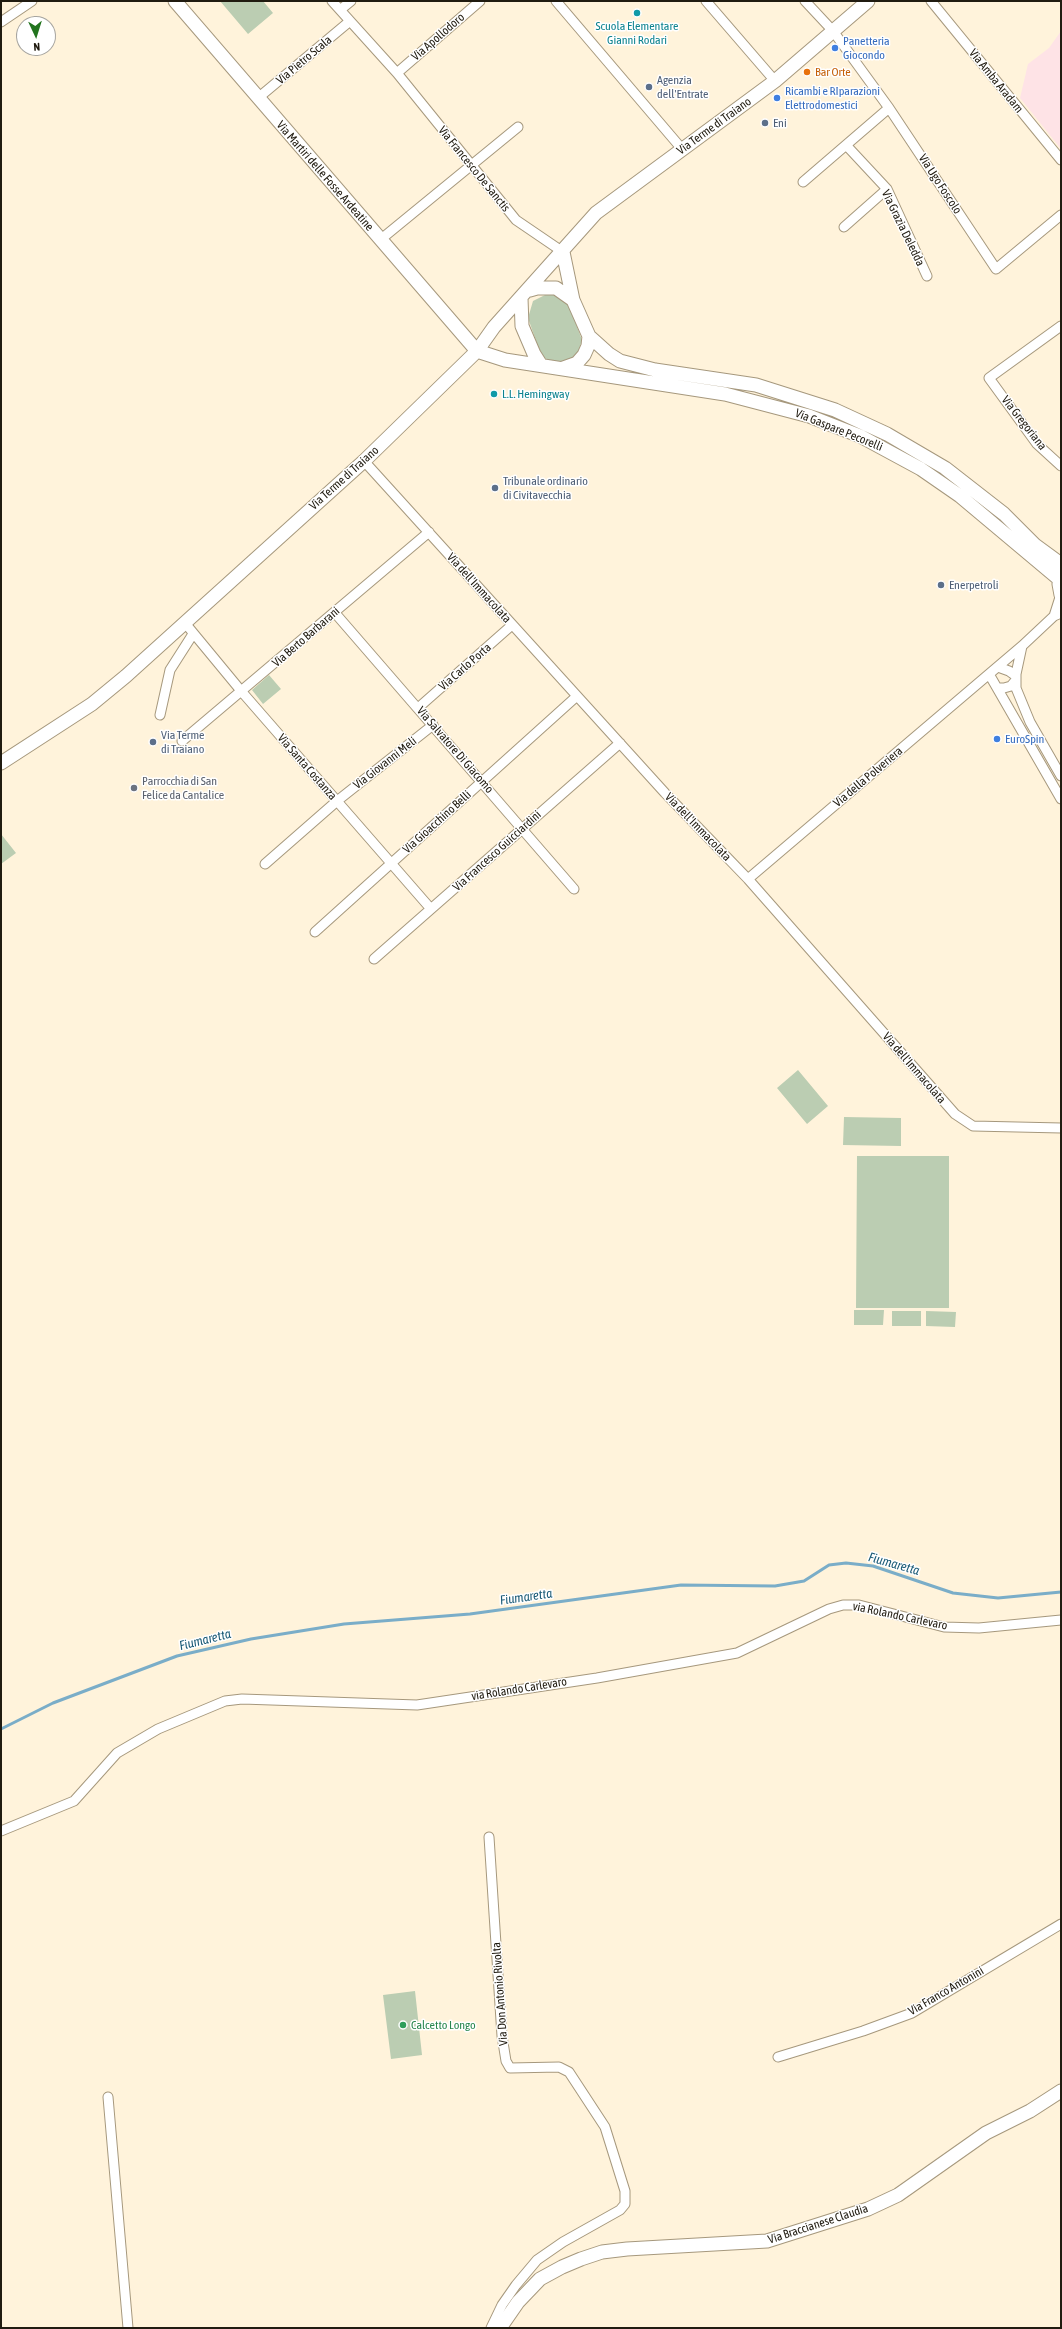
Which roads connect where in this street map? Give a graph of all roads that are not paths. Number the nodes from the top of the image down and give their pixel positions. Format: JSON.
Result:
{"nodes":[{"id":1,"x":32,"y":1,"type":"edge"},
{"id":2,"x":175,"y":1,"type":"edge"},
{"id":3,"x":332,"y":1,"type":"edge"},
{"id":4,"x":351,"y":1,"type":"edge"},
{"id":5,"x":480,"y":1,"type":"edge"},
{"id":6,"x":556,"y":1,"type":"edge"},
{"id":7,"x":706,"y":1,"type":"edge"},
{"id":8,"x":805,"y":1,"type":"edge"},
{"id":9,"x":868,"y":1,"type":"edge"},
{"id":10,"x":931,"y":1,"type":"edge"},
{"id":11,"x":340,"y":10,"type":"junction"},
{"id":12,"x":350,"y":21,"type":"junction"},
{"id":13,"x":1,"y":22,"type":"edge"},
{"id":14,"x":833,"y":31,"type":"junction"},
{"id":15,"x":397,"y":73,"type":"junction"},
{"id":16,"x":775,"y":81,"type":"junction"},
{"id":17,"x":258,"y":98,"type":"junction"},
{"id":18,"x":889,"y":108,"type":"junction"},
{"id":19,"x":518,"y":127,"type":"dead end"},
{"id":20,"x":846,"y":145,"type":"junction"},
{"id":21,"x":682,"y":149,"type":"junction"},
{"id":22,"x":1061,"y":160,"type":"edge"},
{"id":23,"x":471,"y":165,"type":"junction"},
{"id":24,"x":804,"y":182,"type":"dead end"},
{"id":25,"x":886,"y":189,"type":"junction"},
{"id":26,"x":1061,"y":215,"type":"edge"},
{"id":27,"x":844,"y":227,"type":"dead end"},
{"id":28,"x":380,"y":240,"type":"junction"},
{"id":29,"x":562,"y":252,"type":"junction"},
{"id":30,"x":927,"y":276,"type":"dead end"},
{"id":31,"x":526,"y":294,"type":"junction"},
{"id":32,"x":573,"y":300,"type":"junction"},
{"id":33,"x":1061,"y":326,"type":"edge"},
{"id":34,"x":589,"y":336,"type":"junction"},
{"id":35,"x":477,"y":351,"type":"junction"},
{"id":36,"x":541,"y":365,"type":"junction"},
{"id":37,"x":563,"y":368,"type":"junction"},
{"id":38,"x":364,"y":461,"type":"junction"},
{"id":39,"x":1061,"y":466,"type":"edge"},
{"id":40,"x":429,"y":532,"type":"junction"},
{"id":41,"x":1035,"y":545,"type":"junction"},
{"id":42,"x":1061,"y":551,"type":"edge"},
{"id":43,"x":1061,"y":564,"type":"edge"},
{"id":44,"x":1060,"y":577,"type":"edge"},
{"id":45,"x":1061,"y":595,"type":"edge"},
{"id":46,"x":335,"y":613,"type":"junction"},
{"id":47,"x":1057,"y":615,"type":"edge"},
{"id":48,"x":512,"y":626,"type":"junction"},
{"id":49,"x":189,"y":629,"type":"junction"},
{"id":50,"x":1022,"y":646,"type":"junction"},
{"id":51,"x":998,"y":667,"type":"junction"},
{"id":52,"x":988,"y":674,"type":"junction"},
{"id":53,"x":1016,"y":678,"type":"junction"},
{"id":54,"x":998,"y":688,"type":"junction"},
{"id":55,"x":242,"y":692,"type":"junction"},
{"id":56,"x":577,"y":696,"type":"junction"},
{"id":57,"x":418,"y":708,"type":"junction"},
{"id":58,"x":160,"y":715,"type":"dead end"},
{"id":59,"x":433,"y":725,"type":"junction"},
{"id":60,"x":182,"y":741,"type":"dead end"},
{"id":61,"x":620,"y":743,"type":"junction"},
{"id":62,"x":1,"y":763,"type":"edge"},
{"id":63,"x":1061,"y":776,"type":"edge"},
{"id":64,"x":482,"y":781,"type":"junction"},
{"id":65,"x":1061,"y":799,"type":"edge"},
{"id":66,"x":337,"y":801,"type":"junction"},
{"id":67,"x":522,"y":828,"type":"junction"},
{"id":68,"x":392,"y":863,"type":"junction"},
{"id":69,"x":265,"y":864,"type":"dead end"},
{"id":70,"x":748,"y":879,"type":"junction"},
{"id":71,"x":574,"y":889,"type":"dead end"},
{"id":72,"x":431,"y":909,"type":"junction"},
{"id":73,"x":315,"y":932,"type":"dead end"},
{"id":74,"x":374,"y":959,"type":"dead end"},
{"id":75,"x":1061,"y":1128,"type":"edge"},
{"id":76,"x":1061,"y":1620,"type":"edge"},
{"id":77,"x":1,"y":1831,"type":"edge"},
{"id":78,"x":490,"y":1837,"type":"dead end"},
{"id":79,"x":1061,"y":1924,"type":"edge"},
{"id":80,"x":778,"y":2057,"type":"dead end"},
{"id":81,"x":1061,"y":2091,"type":"edge"},
{"id":82,"x":108,"y":2097,"type":"dead end"},
{"id":83,"x":128,"y":2328,"type":"edge"},
{"id":84,"x":491,"y":2328,"type":"edge"},
{"id":85,"x":500,"y":2328,"type":"edge"}],
"edges":[{"from":1,"to":13,"type":"street"},
{"from":2,"to":17,"type":"street","name":"Via Martiri delle Fosse Ardeatine"},
{"from":3,"to":11,"type":"street","name":"Via Francesco De Sanctis"},
{"from":4,"to":11,"type":"street"},
{"from":5,"to":15,"type":"street","name":"Via Apollodoro"},
{"from":6,"to":21,"type":"street"},
{"from":7,"to":16,"type":"street"},
{"from":8,"to":14,"type":"street","name":"Via Ugo Foscolo"},
{"from":9,"to":14,"type":"street","name":"Via Terme di Traiano"},
{"from":10,"to":22,"type":"street","name":"Via Amba Aradam"},
{"from":11,"to":12,"type":"street","name":"Via Francesco De Sanctis"},
{"from":12,"to":15,"type":"street","name":"Via Francesco De Sanctis"},
{"from":12,"to":17,"type":"street","name":"Via Pietro Scala"},
{"from":14,"to":16,"type":"street","name":"Via Terme di Traiano"},
{"from":14,"to":18,"type":"street","name":"Via Ugo Foscolo"},
{"from":15,"to":23,"type":"street","name":"Via Francesco De Sanctis"},
{"from":16,"to":21,"type":"street","name":"Via Terme di Traiano"},
{"from":17,"to":28,"type":"street","name":"Via Martiri delle Fosse Ardeatine"},
{"from":18,"to":20,"type":"street"},
{"from":18,"to":26,"type":"street","name":"Via Ugo Foscolo"},
{"from":19,"to":23,"type":"street"},
{"from":20,"to":24,"type":"street"},
{"from":20,"to":25,"type":"street","name":"Via Grazia Deledda"},
{"from":21,"to":29,"type":"street","name":"Via Terme di Traiano"},
{"from":23,"to":28,"type":"street"},
{"from":23,"to":29,"type":"street","name":"Via Francesco De Sanctis"},
{"from":25,"to":27,"type":"street"},
{"from":25,"to":30,"type":"street","name":"Via Grazia Deledda"},
{"from":28,"to":35,"type":"street","name":"Via Martiri delle Fosse Ardeatine"},
{"from":29,"to":31,"type":"street","name":"Via Terme di Traiano"},
{"from":29,"to":32,"type":"street"},
{"from":31,"to":32,"type":"street"},
{"from":31,"to":35,"type":"street","name":"Via Terme di Traiano"},
{"from":31,"to":36,"type":"street"},
{"from":32,"to":34,"type":"street"},
{"from":33,"to":39,"type":"street","name":"Via Gregoriana"},
{"from":34,"to":37,"type":"street"},
{"from":34,"to":41,"type":"street","name":"Via Gaspare Pecorelli"},
{"from":35,"to":36,"type":"street"},
{"from":35,"to":38,"type":"street","name":"Via Terme di Traiano"},
{"from":36,"to":37,"type":"street"},
{"from":37,"to":44,"type":"street","name":"Via Gaspare Pecorelli"},
{"from":38,"to":40,"type":"street","name":"Via dell'Immacolata"},
{"from":38,"to":49,"type":"street","name":"Via Terme di Traiano"},
{"from":40,"to":46,"type":"street","name":"Via Berto Barbarani"},
{"from":40,"to":48,"type":"street","name":"Via dell'Immacolata"},
{"from":41,"to":42,"type":"street"},
{"from":41,"to":43,"type":"street","name":"Via Gaspare Pecorelli"},
{"from":44,"to":45,"type":"street","name":"Via Gaspare Pecorelli"},
{"from":45,"to":47,"type":"street"},
{"from":46,"to":55,"type":"street","name":"Via Berto Barbarani"},
{"from":46,"to":57,"type":"street","name":"Via Salvatore Di Giacomo"},
{"from":47,"to":50,"type":"street"},
{"from":48,"to":56,"type":"street","name":"Via dell'Immacolata"},
{"from":48,"to":57,"type":"street","name":"Via Carlo Porta"},
{"from":49,"to":55,"type":"street","name":"Via Santa Costanza"},
{"from":49,"to":58,"type":"street","name":"Via Terme di Traiano"},
{"from":49,"to":62,"type":"street","name":"Via Terme di Traiano"},
{"from":50,"to":51,"type":"street"},
{"from":50,"to":53,"type":"street"},
{"from":51,"to":52,"type":"street","name":"Via della Polveriera"},
{"from":51,"to":53,"type":"street"},
{"from":52,"to":54,"type":"street"},
{"from":52,"to":70,"type":"street","name":"Via della Polveriera"},
{"from":53,"to":54,"type":"street"},
{"from":53,"to":63,"type":"street"},
{"from":54,"to":65,"type":"street"},
{"from":55,"to":60,"type":"street","name":"Via Berto Barbarani"},
{"from":55,"to":66,"type":"street","name":"Via Santa Costanza"},
{"from":56,"to":61,"type":"street","name":"Via dell'Immacolata"},
{"from":56,"to":64,"type":"street","name":"Via Gioacchino Belli"},
{"from":57,"to":59,"type":"street","name":"Via Salvatore Di Giacomo"},
{"from":59,"to":64,"type":"street","name":"Via Salvatore Di Giacomo"},
{"from":59,"to":66,"type":"street","name":"Via Giovanni Meli"},
{"from":61,"to":67,"type":"street","name":"Via Francesco Guicciardini"},
{"from":61,"to":70,"type":"street","name":"Via dell'Immacolata"},
{"from":64,"to":67,"type":"street","name":"Via Salvatore Di Giacomo"},
{"from":64,"to":68,"type":"street","name":"Via Gioacchino Belli"},
{"from":66,"to":68,"type":"street","name":"Via Santa Costanza"},
{"from":66,"to":69,"type":"street","name":"Via Giovanni Meli"},
{"from":67,"to":71,"type":"street","name":"Via Salvatore Di Giacomo"},
{"from":67,"to":72,"type":"street","name":"Via Francesco Guicciardini"},
{"from":68,"to":72,"type":"street","name":"Via Santa Costanza"},
{"from":68,"to":73,"type":"street","name":"Via Gioacchino Belli"},
{"from":70,"to":75,"type":"street","name":"Via dell'Immacolata"},
{"from":72,"to":74,"type":"street","name":"Via Francesco Guicciardini"},
{"from":76,"to":77,"type":"street","name":"via Rolando Carlevaro"},
{"from":78,"to":84,"type":"street","name":"Via Don Antonio Rivolta"},
{"from":79,"to":80,"type":"street","name":"Via Franco Antonini"},
{"from":81,"to":85,"type":"street","name":"Via Braccianese Claudia"},
{"from":82,"to":83,"type":"street"}]}
